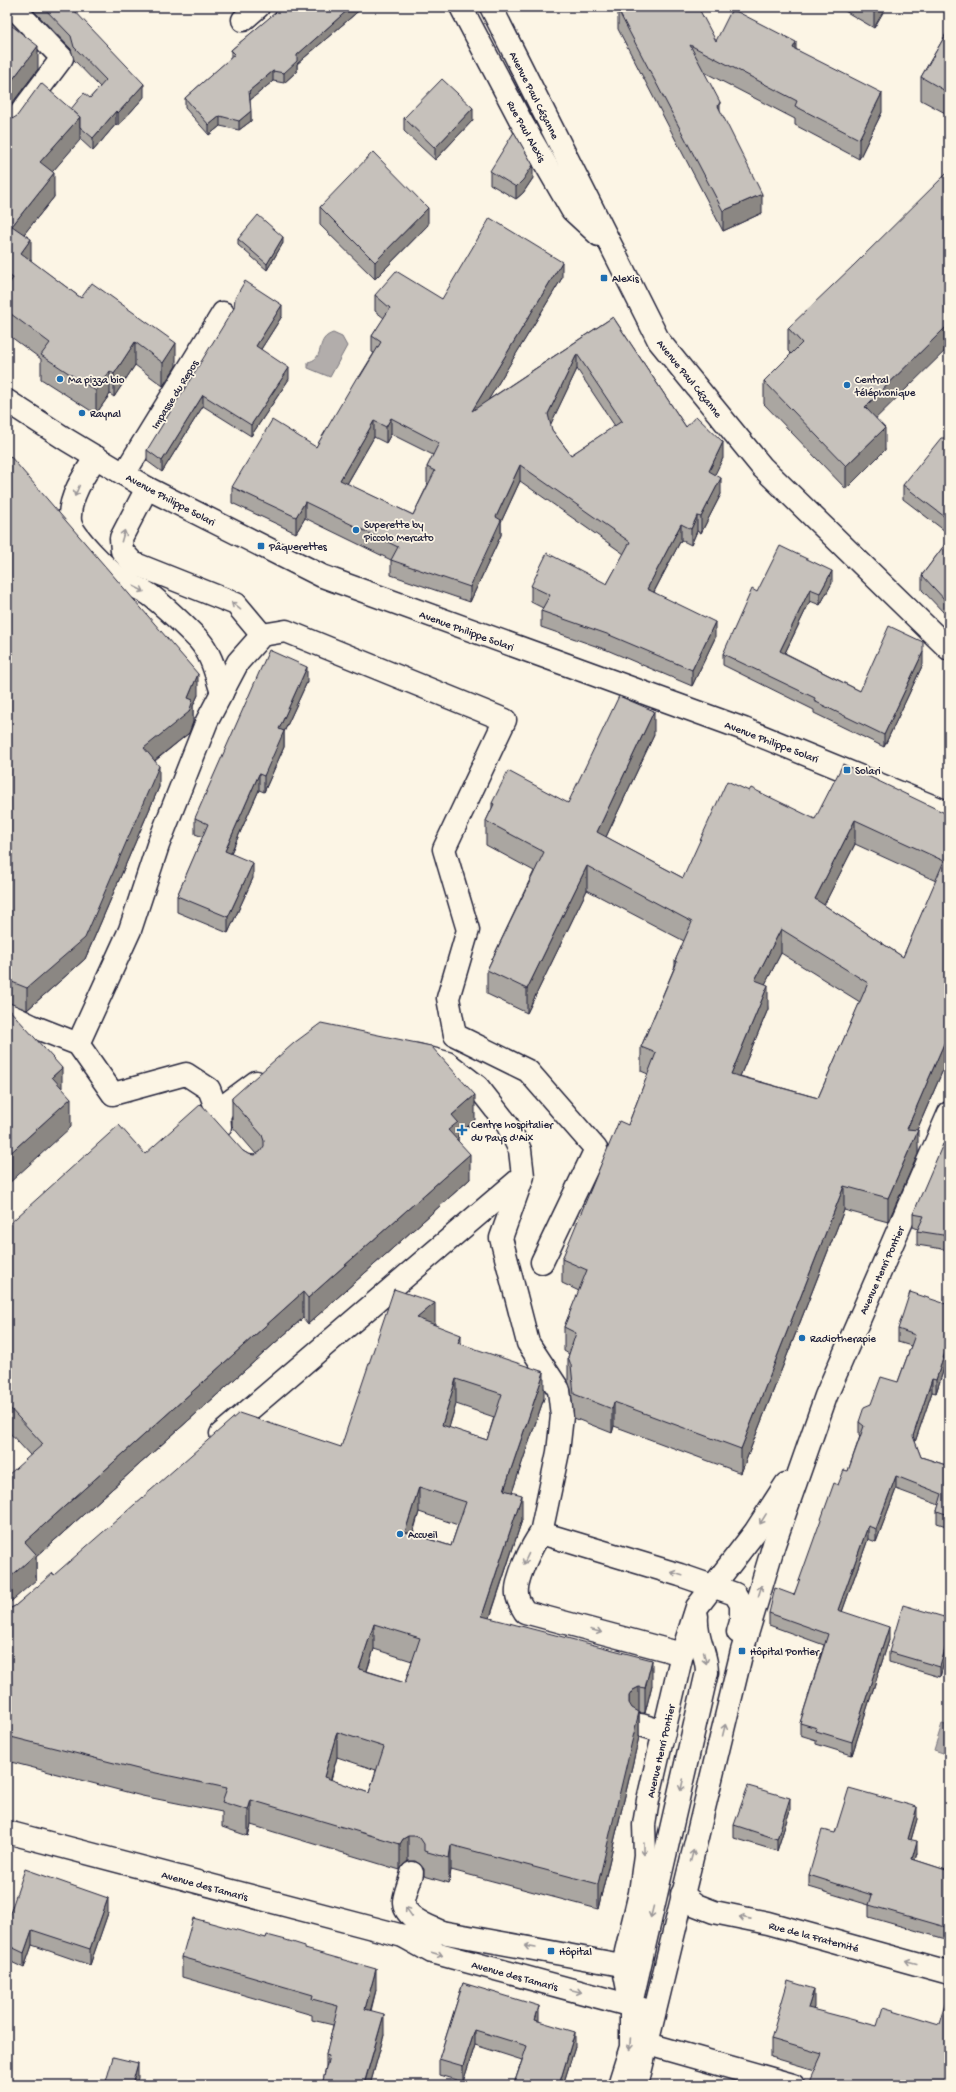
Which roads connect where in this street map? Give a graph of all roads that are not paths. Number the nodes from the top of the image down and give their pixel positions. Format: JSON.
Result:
{"nodes":[{"id":1,"x":13,"y":7,"type":"edge"},
{"id":2,"x":461,"y":7,"type":"edge"},
{"id":3,"x":491,"y":7,"type":"edge"},
{"id":4,"x":7,"y":131,"type":"edge"},
{"id":5,"x":609,"y":244,"type":"junction"},
{"id":6,"x":223,"y":313,"type":"dead end"},
{"id":7,"x":7,"y":401,"type":"edge"},
{"id":8,"x":96,"y":457,"type":"junction"},
{"id":9,"x":124,"y":474,"type":"junction"},
{"id":10,"x":147,"y":488,"type":"junction"},
{"id":11,"x":262,"y":635,"type":"junction"},
{"id":12,"x":949,"y":649,"type":"edge"},
{"id":13,"x":222,"y":693,"type":"junction"},
{"id":14,"x":949,"y":813,"type":"edge"},
{"id":15,"x":7,"y":1014,"type":"edge"},
{"id":16,"x":78,"y":1044,"type":"junction"},
{"id":17,"x":394,"y":1050,"type":"edge"},
{"id":18,"x":273,"y":1069,"type":"edge"},
{"id":19,"x":949,"y":1113,"type":"edge"},
{"id":20,"x":218,"y":1115,"type":"junction"},
{"id":21,"x":229,"y":1141,"type":"edge"},
{"id":22,"x":523,"y":1176,"type":"junction"},
{"id":23,"x":542,"y":1262,"type":"dead end"},
{"id":24,"x":203,"y":1449,"type":"edge"},
{"id":25,"x":806,"y":1450,"type":"junction"},
{"id":26,"x":541,"y":1533,"type":"junction"},
{"id":27,"x":714,"y":1586,"type":"junction"},
{"id":28,"x":697,"y":1607,"type":"junction"},
{"id":29,"x":682,"y":1654,"type":"junction"},
{"id":30,"x":730,"y":1703,"type":"junction"},
{"id":31,"x":641,"y":1726,"type":"dead end"},
{"id":32,"x":664,"y":1732,"type":"junction"},
{"id":33,"x":646,"y":1814,"type":"junction"},
{"id":34,"x":701,"y":1823,"type":"junction"},
{"id":35,"x":7,"y":1832,"type":"edge"},
{"id":36,"x":671,"y":1832,"type":"junction"},
{"id":37,"x":412,"y":1873,"type":"dead end"},
{"id":38,"x":682,"y":1894,"type":"junction"},
{"id":39,"x":441,"y":1932,"type":"junction"},
{"id":40,"x":402,"y":1936,"type":"junction"},
{"id":41,"x":631,"y":1966,"type":"junction"},
{"id":42,"x":949,"y":1972,"type":"edge"},
{"id":43,"x":663,"y":1974,"type":"junction"},
{"id":44,"x":631,"y":2005,"type":"junction"},
{"id":45,"x":656,"y":2012,"type":"junction"},
{"id":46,"x":648,"y":2044,"type":"junction"},
{"id":47,"x":619,"y":2085,"type":"edge"},
{"id":48,"x":637,"y":2085,"type":"edge"},
{"id":49,"x":793,"y":2085,"type":"edge"}],
"edges":[{"from":1,"to":4,"type":"street"},
{"from":2,"to":5,"type":"street","name":"Rue Paul Alexis"},
{"from":3,"to":5,"type":"street","name":"Avenue Paul Cézanne"},
{"from":5,"to":12,"type":"street","name":"Avenue Paul Cézanne"},
{"from":6,"to":9,"type":"street","name":"Impasse du Repos"},
{"from":7,"to":8,"type":"street","name":"Avenue Philippe Solari"},
{"from":8,"to":9,"type":"street","name":"Avenue Philippe Solari"},
{"from":8,"to":13,"type":"street","one_way":true},
{"from":9,"to":10,"type":"street","name":"Avenue Philippe Solari"},
{"from":11,"to":10,"type":"street","one_way":true},
{"from":10,"to":14,"type":"street","name":"Avenue Philippe Solari"},
{"from":11,"to":13,"type":"street"},
{"from":11,"to":23,"type":"street"},
{"from":13,"to":16,"type":"street"},
{"from":15,"to":16,"type":"street"},
{"from":16,"to":20,"type":"street"},
{"from":17,"to":22,"type":"street"},
{"from":18,"to":20,"type":"street"},
{"from":19,"to":25,"type":"street","name":"Avenue Henri Pontier"},
{"from":20,"to":21,"type":"street"},
{"from":22,"to":24,"type":"street"},
{"from":22,"to":26,"type":"street"},
{"from":25,"to":27,"type":"street","name":"Avenue Henri Pontier","one_way":true},
{"from":30,"to":25,"type":"street","name":"Avenue Henri Pontier","one_way":true},
{"from":27,"to":26,"type":"street","one_way":true},
{"from":26,"to":29,"type":"street","one_way":true},
{"from":27,"to":28,"type":"street","name":"Avenue Henri Pontier"},
{"from":27,"to":30,"type":"street"},
{"from":28,"to":29,"type":"street","name":"Avenue Henri Pontier"},
{"from":28,"to":36,"type":"street","one_way":true},
{"from":29,"to":32,"type":"street","name":"Avenue Henri Pontier"},
{"from":34,"to":30,"type":"street","name":"Avenue Henri Pontier","one_way":true},
{"from":31,"to":32,"type":"street"},
{"from":32,"to":33,"type":"street","name":"Avenue Henri Pontier"},
{"from":33,"to":36,"type":"street"},
{"from":33,"to":41,"type":"street","name":"Avenue Henri Pontier","one_way":true},
{"from":34,"to":36,"type":"street"},
{"from":38,"to":34,"type":"street","name":"Avenue Henri Pontier","one_way":true},
{"from":35,"to":40,"type":"street","name":"Avenue des Tamaris"},
{"from":36,"to":41,"type":"street","one_way":true},
{"from":39,"to":37,"type":"street","one_way":true},
{"from":42,"to":38,"type":"street","name":"Rue de la Fraternité","one_way":true},
{"from":38,"to":43,"type":"street","name":"Avenue Henri Pontier"},
{"from":39,"to":40,"type":"street","name":"Avenue des Tamaris"},
{"from":41,"to":39,"type":"street","name":"Avenue des Tamaris","one_way":true},
{"from":40,"to":44,"type":"street","name":"Avenue des Tamaris","one_way":true},
{"from":41,"to":43,"type":"street","name":"Avenue des Tamaris"},
{"from":41,"to":44,"type":"street","name":"Avenue Henri Pontier"},
{"from":43,"to":45,"type":"street","name":"Avenue Henri Pontier"},
{"from":44,"to":45,"type":"street","name":"Avenue des Tamaris"},
{"from":44,"to":47,"type":"street","name":"Avenue Henri Pontier","one_way":true},
{"from":45,"to":46,"type":"street","name":"Avenue Henri Pontier"},
{"from":46,"to":48,"type":"street","name":"Avenue Henri Pontier"},
{"from":46,"to":49,"type":"street"}]}
